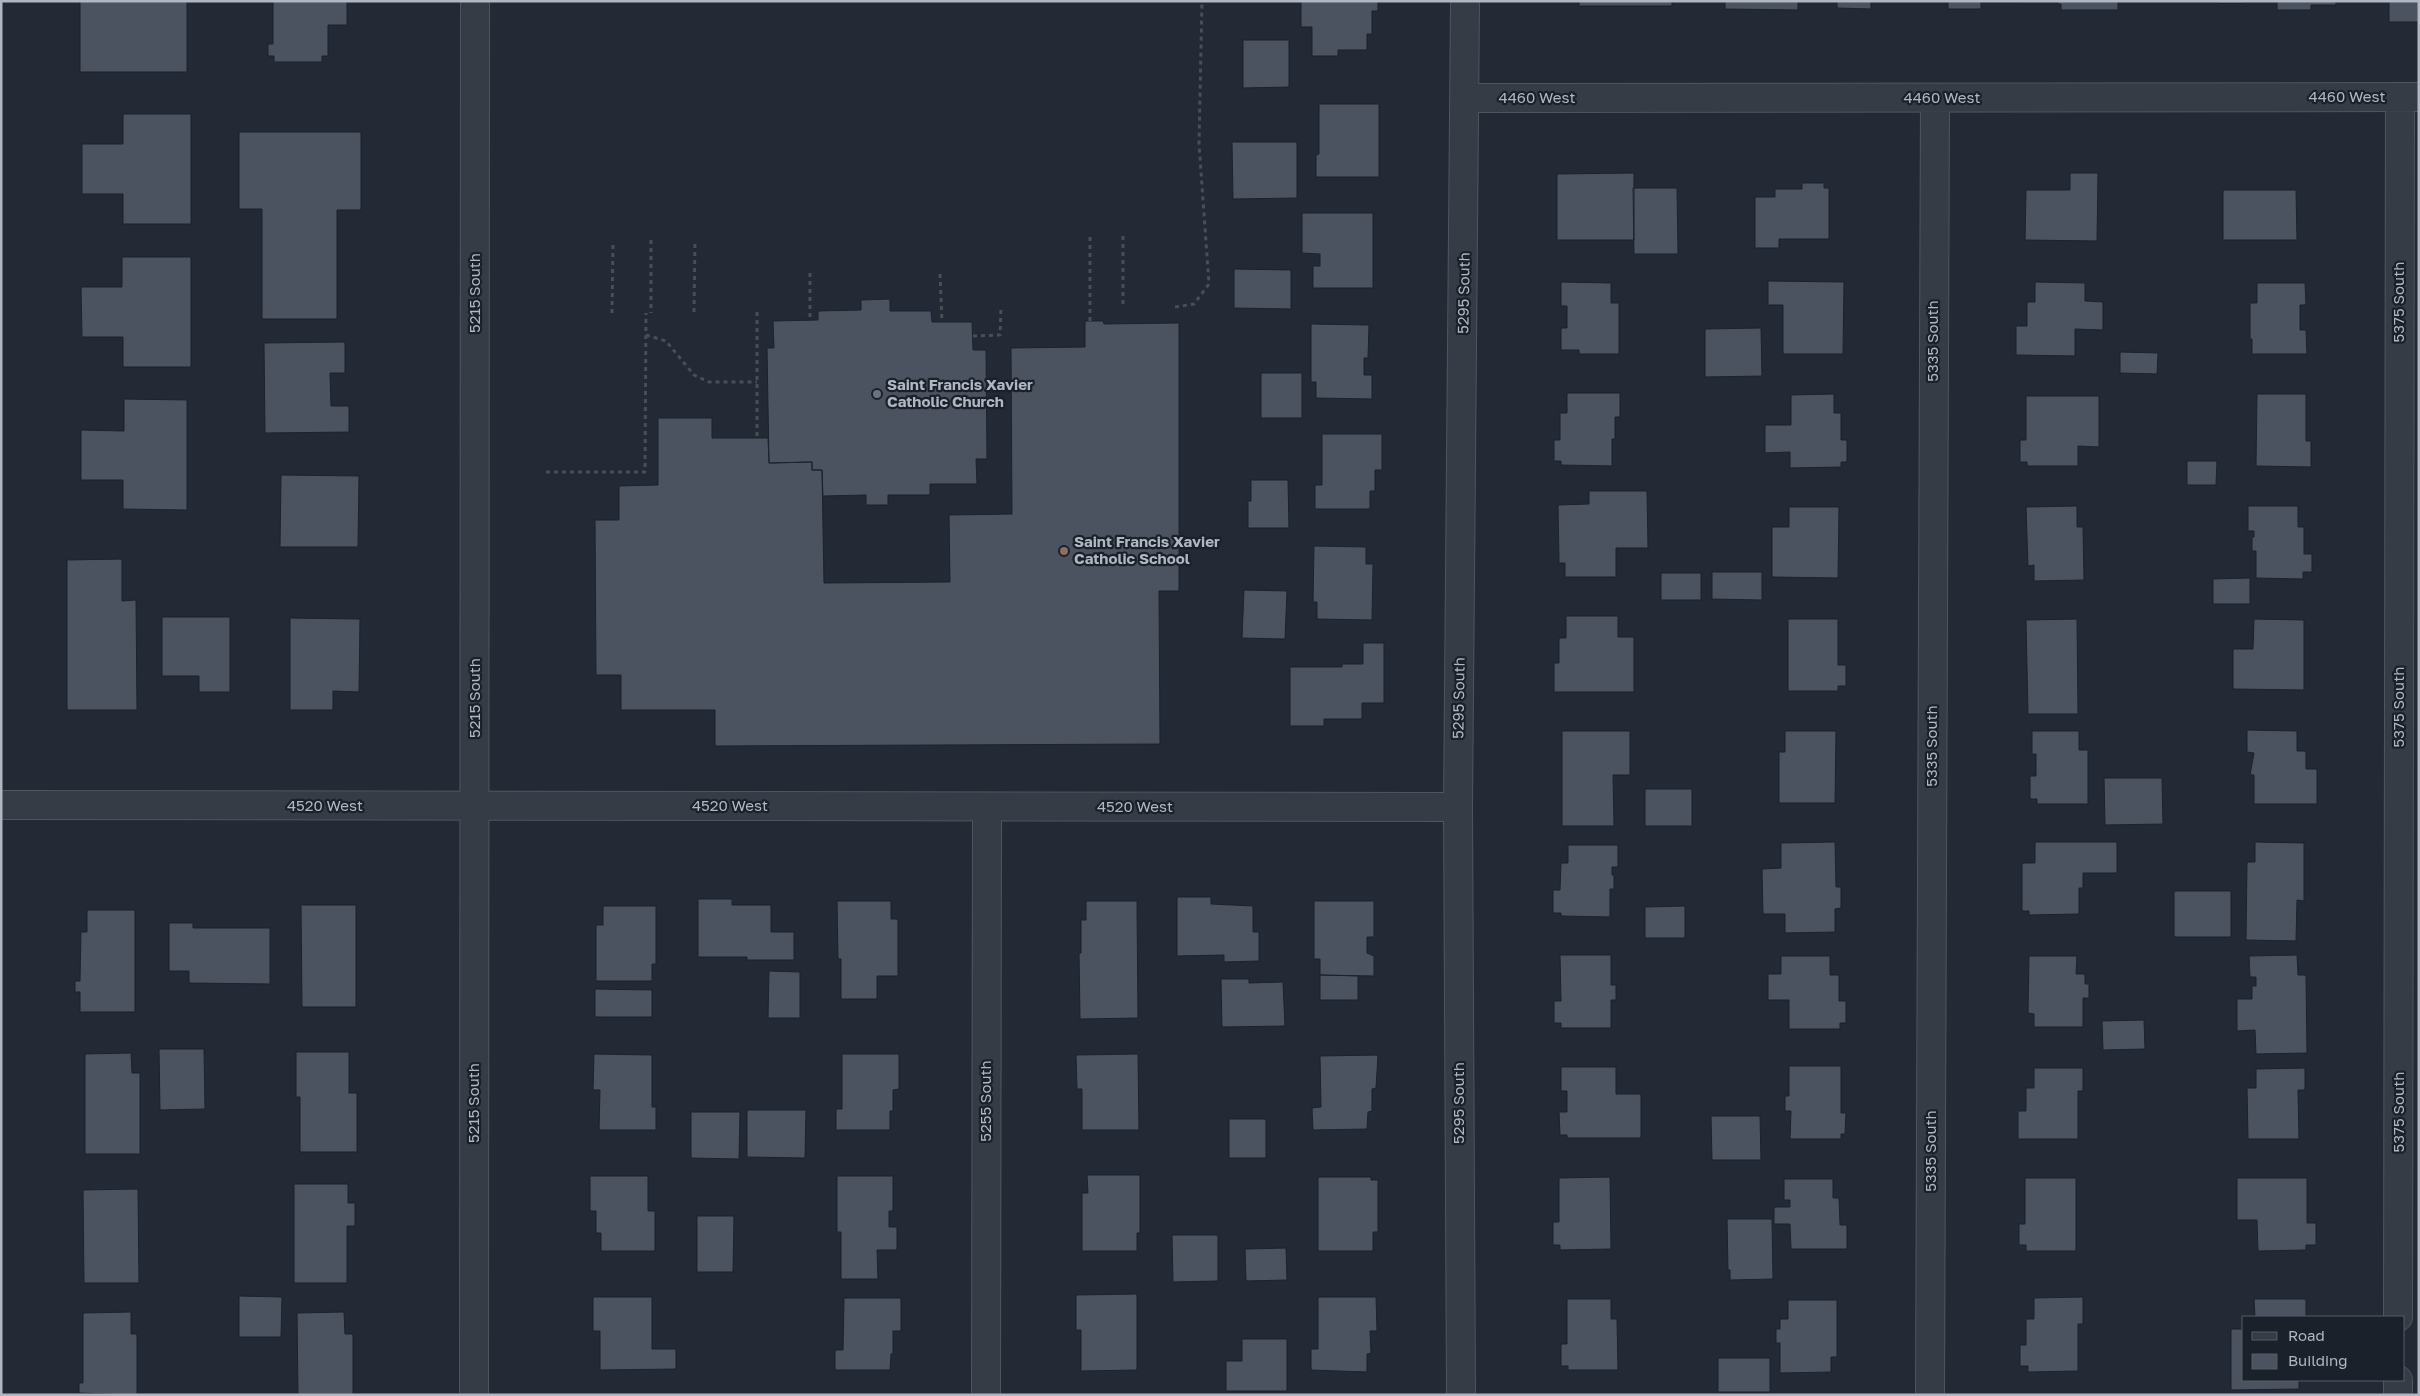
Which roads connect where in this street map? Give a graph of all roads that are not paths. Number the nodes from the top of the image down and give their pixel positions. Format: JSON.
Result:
{"nodes":[{"id":1,"x":475,"y":1,"type":"edge"},
{"id":2,"x":1465,"y":1,"type":"edge"},
{"id":3,"x":2409,"y":97,"type":"edge"},
{"id":4,"x":1466,"y":98,"type":"junction"},
{"id":5,"x":1935,"y":98,"type":"junction"},
{"id":6,"x":1,"y":805,"type":"edge"},
{"id":7,"x":475,"y":806,"type":"junction"},
{"id":8,"x":986,"y":807,"type":"junction"},
{"id":9,"x":1458,"y":807,"type":"junction"},
{"id":10,"x":2398,"y":1316,"type":"edge"},
{"id":11,"x":2398,"y":1381,"type":"edge"},
{"id":12,"x":474,"y":1395,"type":"edge"},
{"id":13,"x":986,"y":1395,"type":"edge"},
{"id":14,"x":1461,"y":1395,"type":"edge"},
{"id":15,"x":1930,"y":1395,"type":"edge"},
{"id":16,"x":2398,"y":1395,"type":"edge"}],
"edges":[{"from":1,"to":7,"type":"street","name":"5215 South"},
{"from":2,"to":4,"type":"street","name":"5295 South"},
{"from":3,"to":5,"type":"street","name":"4460 West"},
{"from":3,"to":10,"type":"street","name":"5375 South"},
{"from":4,"to":5,"type":"street","name":"4460 West"},
{"from":4,"to":9,"type":"street","name":"5295 South"},
{"from":5,"to":15,"type":"street","name":"5335 South"},
{"from":6,"to":7,"type":"street","name":"4520 West"},
{"from":7,"to":8,"type":"street","name":"4520 West"},
{"from":7,"to":12,"type":"street","name":"5215 South"},
{"from":8,"to":9,"type":"street","name":"4520 West"},
{"from":8,"to":13,"type":"street","name":"5255 South"},
{"from":9,"to":14,"type":"street","name":"5295 South"},
{"from":11,"to":16,"type":"street"}]}
